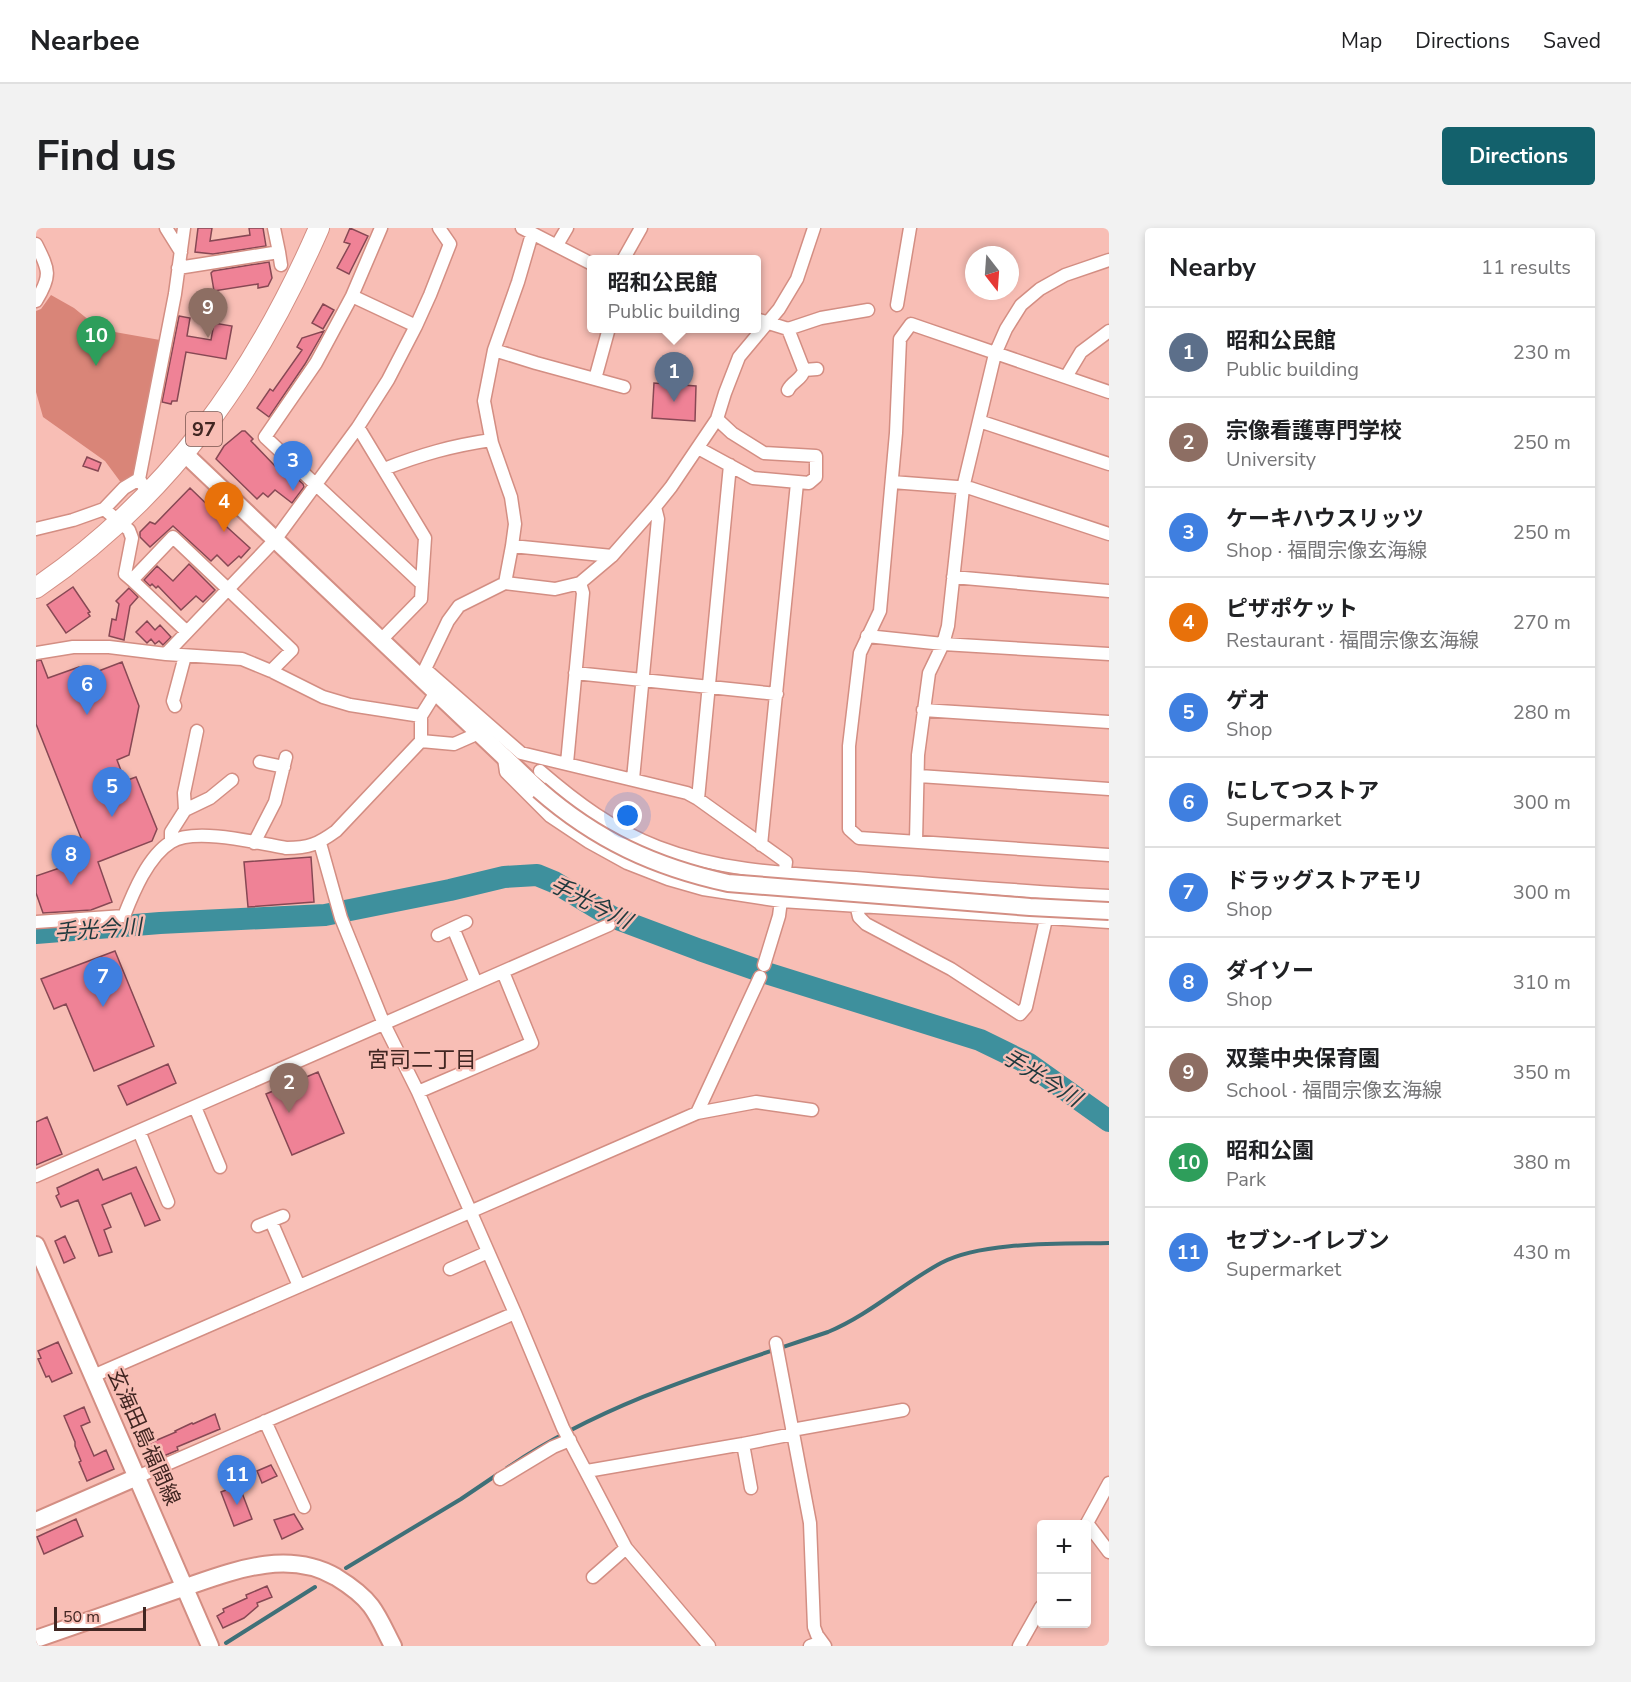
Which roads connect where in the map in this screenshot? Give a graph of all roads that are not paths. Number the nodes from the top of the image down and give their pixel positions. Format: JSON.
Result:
{"nodes":[{"id":1,"x":166,"y":228,"type":"edge"},
{"id":2,"x":184,"y":228,"type":"edge"},
{"id":3,"x":274,"y":228,"type":"edge"},
{"id":4,"x":319,"y":228,"type":"edge"},
{"id":5,"x":381,"y":228,"type":"edge"},
{"id":6,"x":439,"y":228,"type":"edge"},
{"id":7,"x":567,"y":228,"type":"edge"},
{"id":8,"x":641,"y":228,"type":"edge"},
{"id":9,"x":814,"y":228,"type":"edge"},
{"id":10,"x":910,"y":228,"type":"edge"},
{"id":11,"x":527,"y":231,"type":"edge"},
{"id":12,"x":36,"y":244,"type":"edge"},
{"id":13,"x":557,"y":245,"type":"junction"},
{"id":14,"x":181,"y":252,"type":"junction"},
{"id":15,"x":626,"y":255,"type":"edge"},
{"id":16,"x":1109,"y":260,"type":"edge"},
{"id":17,"x":587,"y":262,"type":"edge"},
{"id":18,"x":178,"y":268,"type":"junction"},
{"id":19,"x":352,"y":296,"type":"junction"},
{"id":20,"x":36,"y":301,"type":"edge"},
{"id":21,"x":897,"y":305,"type":"dead end"},
{"id":22,"x":868,"y":310,"type":"dead end"},
{"id":23,"x":762,"y":320,"type":"edge"},
{"id":24,"x":416,"y":326,"type":"junction"},
{"id":25,"x":788,"y":329,"type":"junction"},
{"id":26,"x":1109,"y":331,"type":"edge"},
{"id":27,"x":608,"y":333,"type":"edge"},
{"id":28,"x":754,"y":333,"type":"edge"},
{"id":29,"x":494,"y":350,"type":"junction"},
{"id":30,"x":995,"y":354,"type":"junction"},
{"id":31,"x":1066,"y":377,"type":"junction"},
{"id":32,"x":595,"y":379,"type":"junction"},
{"id":33,"x":624,"y":387,"type":"dead end"},
{"id":34,"x":788,"y":390,"type":"dead end"},
{"id":35,"x":1109,"y":392,"type":"edge"},
{"id":36,"x":717,"y":419,"type":"junction"},
{"id":37,"x":979,"y":421,"type":"junction"},
{"id":38,"x":358,"y":427,"type":"junction"},
{"id":39,"x":492,"y":440,"type":"junction"},
{"id":40,"x":698,"y":448,"type":"junction"},
{"id":41,"x":184,"y":454,"type":"junction"},
{"id":42,"x":1109,"y":464,"type":"edge"},
{"id":43,"x":730,"y":465,"type":"junction"},
{"id":44,"x":384,"y":469,"type":"junction"},
{"id":45,"x":892,"y":482,"type":"junction"},
{"id":46,"x":797,"y":483,"type":"junction"},
{"id":47,"x":317,"y":485,"type":"junction"},
{"id":48,"x":144,"y":486,"type":"junction"},
{"id":49,"x":963,"y":488,"type":"junction"},
{"id":50,"x":655,"y":507,"type":"junction"},
{"id":51,"x":104,"y":509,"type":"junction"},
{"id":52,"x":119,"y":523,"type":"junction"},
{"id":53,"x":36,"y":529,"type":"edge"},
{"id":54,"x":1109,"y":534,"type":"edge"},
{"id":55,"x":275,"y":540,"type":"junction"},
{"id":56,"x":512,"y":546,"type":"junction"},
{"id":57,"x":612,"y":556,"type":"junction"},
{"id":58,"x":953,"y":577,"type":"junction"},
{"id":59,"x":132,"y":580,"type":"junction"},
{"id":60,"x":580,"y":583,"type":"junction"},
{"id":61,"x":422,"y":584,"type":"junction"},
{"id":62,"x":505,"y":584,"type":"junction"},
{"id":63,"x":36,"y":588,"type":"edge"},
{"id":64,"x":228,"y":589,"type":"junction"},
{"id":65,"x":1109,"y":591,"type":"edge"},
{"id":66,"x":187,"y":632,"type":"junction"},
{"id":67,"x":867,"y":636,"type":"junction"},
{"id":68,"x":381,"y":640,"type":"junction"},
{"id":69,"x":943,"y":644,"type":"junction"},
{"id":70,"x":36,"y":653,"type":"edge"},
{"id":71,"x":166,"y":654,"type":"junction"},
{"id":72,"x":1109,"y":654,"type":"edge"},
{"id":73,"x":185,"y":656,"type":"junction"},
{"id":74,"x":272,"y":671,"type":"junction"},
{"id":75,"x":422,"y":673,"type":"junction"},
{"id":76,"x":575,"y":673,"type":"junction"},
{"id":77,"x":642,"y":680,"type":"junction"},
{"id":78,"x":710,"y":687,"type":"junction"},
{"id":79,"x":436,"y":692,"type":"junction"},
{"id":80,"x":777,"y":694,"type":"junction"},
{"id":81,"x":175,"y":706,"type":"dead end"},
{"id":82,"x":924,"y":710,"type":"junction"},
{"id":83,"x":421,"y":716,"type":"junction"},
{"id":84,"x":1109,"y":722,"type":"edge"},
{"id":85,"x":197,"y":730,"type":"dead end"},
{"id":86,"x":479,"y":733,"type":"junction"},
{"id":87,"x":421,"y":741,"type":"junction"},
{"id":88,"x":504,"y":758,"type":"junction"},
{"id":89,"x":551,"y":759,"type":"junction"},
{"id":90,"x":260,"y":762,"type":"dead end"},
{"id":91,"x":567,"y":763,"type":"junction"},
{"id":92,"x":919,"y":776,"type":"junction"},
{"id":93,"x":633,"y":779,"type":"junction"},
{"id":94,"x":232,"y":780,"type":"dead end"},
{"id":95,"x":536,"y":781,"type":"junction"},
{"id":96,"x":1109,"y":789,"type":"edge"},
{"id":97,"x":698,"y":799,"type":"junction"},
{"id":98,"x":185,"y":810,"type":"junction"},
{"id":99,"x":916,"y":841,"type":"junction"},
{"id":100,"x":171,"y":842,"type":"junction"},
{"id":101,"x":254,"y":843,"type":"junction"},
{"id":102,"x":320,"y":843,"type":"junction"},
{"id":103,"x":761,"y":845,"type":"junction"},
{"id":104,"x":1109,"y":855,"type":"edge"},
{"id":105,"x":784,"y":873,"type":"junction"},
{"id":106,"x":856,"y":879,"type":"junction"},
{"id":107,"x":1109,"y":896,"type":"edge"},
{"id":108,"x":781,"y":901,"type":"junction"},
{"id":109,"x":855,"y":906,"type":"junction"},
{"id":110,"x":1109,"y":910,"type":"edge"},
{"id":111,"x":1046,"y":919,"type":"junction"},
{"id":112,"x":36,"y":922,"type":"edge"},
{"id":113,"x":466,"y":922,"type":"dead end"},
{"id":114,"x":1109,"y":922,"type":"edge"},
{"id":115,"x":609,"y":926,"type":"dead end"},
{"id":116,"x":453,"y":928,"type":"junction"},
{"id":117,"x":438,"y":935,"type":"dead end"},
{"id":118,"x":503,"y":972,"type":"junction"},
{"id":119,"x":476,"y":983,"type":"junction"},
{"id":120,"x":384,"y":1024,"type":"junction"},
{"id":121,"x":418,"y":1092,"type":"junction"},
{"id":122,"x":195,"y":1107,"type":"junction"},
{"id":123,"x":812,"y":1110,"type":"dead end"},
{"id":124,"x":697,"y":1113,"type":"junction"},
{"id":125,"x":139,"y":1131,"type":"junction"},
{"id":126,"x":220,"y":1167,"type":"dead end"},
{"id":127,"x":36,"y":1176,"type":"edge"},
{"id":128,"x":168,"y":1202,"type":"dead end"},
{"id":129,"x":470,"y":1212,"type":"junction"},
{"id":130,"x":283,"y":1216,"type":"dead end"},
{"id":131,"x":271,"y":1221,"type":"junction"},
{"id":132,"x":258,"y":1226,"type":"dead end"},
{"id":133,"x":36,"y":1245,"type":"edge"},
{"id":134,"x":488,"y":1252,"type":"junction"},
{"id":135,"x":450,"y":1269,"type":"dead end"},
{"id":136,"x":298,"y":1286,"type":"junction"},
{"id":137,"x":515,"y":1313,"type":"junction"},
{"id":138,"x":776,"y":1343,"type":"dead end"},
{"id":139,"x":93,"y":1376,"type":"junction"},
{"id":140,"x":903,"y":1410,"type":"dead end"},
{"id":141,"x":265,"y":1421,"type":"junction"},
{"id":142,"x":793,"y":1432,"type":"junction"},
{"id":143,"x":570,"y":1440,"type":"junction"},
{"id":144,"x":743,"y":1444,"type":"junction"},
{"id":145,"x":587,"y":1471,"type":"junction"},
{"id":146,"x":137,"y":1477,"type":"junction"},
{"id":147,"x":500,"y":1479,"type":"dead end"},
{"id":148,"x":1109,"y":1483,"type":"edge"},
{"id":149,"x":751,"y":1488,"type":"dead end"},
{"id":150,"x":304,"y":1507,"type":"dead end"},
{"id":151,"x":1089,"y":1520,"type":"edge"},
{"id":152,"x":36,"y":1521,"type":"edge"},
{"id":153,"x":1091,"y":1529,"type":"edge"},
{"id":154,"x":626,"y":1548,"type":"junction"},
{"id":155,"x":1109,"y":1552,"type":"edge"},
{"id":156,"x":593,"y":1577,"type":"dead end"},
{"id":157,"x":185,"y":1588,"type":"junction"},
{"id":158,"x":1037,"y":1614,"type":"edge"},
{"id":159,"x":36,"y":1639,"type":"edge"},
{"id":160,"x":819,"y":1645,"type":"edge"},
{"id":161,"x":210,"y":1646,"type":"edge"},
{"id":162,"x":393,"y":1646,"type":"edge"},
{"id":163,"x":709,"y":1646,"type":"edge"},
{"id":164,"x":1019,"y":1646,"type":"edge"}],
"edges":[{"from":1,"to":14,"type":"street"},
{"from":2,"to":14,"type":"street"},
{"from":3,"to":18,"type":"street"},
{"from":4,"to":41,"type":"main road","number":"97"},
{"from":5,"to":19,"type":"street"},
{"from":6,"to":24,"type":"street"},
{"from":7,"to":13,"type":"street"},
{"from":8,"to":15,"type":"street"},
{"from":9,"to":23,"type":"street"},
{"from":10,"to":21,"type":"street"},
{"from":11,"to":13,"type":"street"},
{"from":11,"to":29,"type":"street"},
{"from":12,"to":20,"type":"street"},
{"from":13,"to":17,"type":"street"},
{"from":14,"to":18,"type":"street"},
{"from":16,"to":30,"type":"street"},
{"from":18,"to":48,"type":"street"},
{"from":19,"to":24,"type":"street"},
{"from":19,"to":47,"type":"street"},
{"from":22,"to":25,"type":"street"},
{"from":23,"to":25,"type":"street"},
{"from":24,"to":38,"type":"street"},
{"from":25,"to":34,"type":"street"},
{"from":26,"to":31,"type":"street"},
{"from":27,"to":32,"type":"street"},
{"from":28,"to":36,"type":"street"},
{"from":29,"to":32,"type":"street"},
{"from":29,"to":39,"type":"street"},
{"from":30,"to":31,"type":"street"},
{"from":30,"to":37,"type":"street"},
{"from":30,"to":45,"type":"street"},
{"from":31,"to":35,"type":"street"},
{"from":32,"to":33,"type":"street"},
{"from":36,"to":40,"type":"street"},
{"from":36,"to":46,"type":"street"},
{"from":37,"to":42,"type":"street"},
{"from":37,"to":49,"type":"street"},
{"from":38,"to":44,"type":"street"},
{"from":38,"to":47,"type":"street"},
{"from":39,"to":44,"type":"street"},
{"from":39,"to":56,"type":"street"},
{"from":40,"to":43,"type":"street"},
{"from":40,"to":50,"type":"street"},
{"from":41,"to":48,"type":"main road","number":"97"},
{"from":41,"to":55,"type":"street"},
{"from":43,"to":46,"type":"street"},
{"from":43,"to":78,"type":"street"},
{"from":44,"to":61,"type":"street"},
{"from":45,"to":49,"type":"street"},
{"from":45,"to":67,"type":"street"},
{"from":46,"to":80,"type":"street"},
{"from":47,"to":55,"type":"street"},
{"from":47,"to":61,"type":"street"},
{"from":48,"to":51,"type":"street"},
{"from":48,"to":52,"type":"main road","number":"97"},
{"from":49,"to":54,"type":"street"},
{"from":49,"to":58,"type":"street"},
{"from":50,"to":57,"type":"street"},
{"from":50,"to":77,"type":"street"},
{"from":51,"to":52,"type":"street"},
{"from":51,"to":53,"type":"street"},
{"from":52,"to":59,"type":"street"},
{"from":52,"to":63,"type":"main road","number":"97"},
{"from":55,"to":64,"type":"street"},
{"from":55,"to":68,"type":"street"},
{"from":56,"to":57,"type":"street"},
{"from":56,"to":62,"type":"street"},
{"from":57,"to":60,"type":"street"},
{"from":58,"to":65,"type":"street"},
{"from":58,"to":69,"type":"street"},
{"from":59,"to":64,"type":"street"},
{"from":59,"to":66,"type":"street"},
{"from":60,"to":62,"type":"street"},
{"from":60,"to":76,"type":"street"},
{"from":61,"to":68,"type":"street"},
{"from":62,"to":75,"type":"street"},
{"from":64,"to":66,"type":"street"},
{"from":64,"to":74,"type":"street"},
{"from":66,"to":71,"type":"street"},
{"from":67,"to":69,"type":"street"},
{"from":67,"to":99,"type":"street"},
{"from":68,"to":75,"type":"street"},
{"from":69,"to":72,"type":"street"},
{"from":69,"to":82,"type":"street"},
{"from":70,"to":71,"type":"street"},
{"from":71,"to":73,"type":"street"},
{"from":73,"to":74,"type":"street"},
{"from":73,"to":81,"type":"street"},
{"from":74,"to":83,"type":"street"},
{"from":75,"to":79,"type":"street"},
{"from":75,"to":89,"type":"street"},
{"from":76,"to":77,"type":"street"},
{"from":76,"to":91,"type":"street"},
{"from":77,"to":78,"type":"street"},
{"from":77,"to":93,"type":"street"},
{"from":78,"to":80,"type":"street"},
{"from":78,"to":97,"type":"street"},
{"from":79,"to":83,"type":"street"},
{"from":79,"to":86,"type":"street"},
{"from":80,"to":103,"type":"street"},
{"from":82,"to":84,"type":"street"},
{"from":82,"to":92,"type":"street"},
{"from":83,"to":87,"type":"street"},
{"from":85,"to":98,"type":"street"},
{"from":86,"to":87,"type":"street"},
{"from":86,"to":88,"type":"street"},
{"from":87,"to":102,"type":"street"},
{"from":88,"to":95,"type":"street"},
{"from":88,"to":108,"type":"street"},
{"from":89,"to":91,"type":"street"},
{"from":89,"to":95,"type":"street"},
{"from":90,"to":101,"type":"street"},
{"from":91,"to":93,"type":"street"},
{"from":92,"to":96,"type":"street"},
{"from":92,"to":99,"type":"street"},
{"from":93,"to":97,"type":"street"},
{"from":94,"to":98,"type":"street"},
{"from":95,"to":105,"type":"street"},
{"from":95,"to":110,"type":"street","bridge":true},
{"from":97,"to":103,"type":"street"},
{"from":98,"to":100,"type":"street"},
{"from":99,"to":104,"type":"street"},
{"from":100,"to":101,"type":"street"},
{"from":100,"to":112,"type":"street"},
{"from":101,"to":102,"type":"street"},
{"from":102,"to":120,"type":"street"},
{"from":103,"to":105,"type":"street"},
{"from":105,"to":106,"type":"street"},
{"from":105,"to":108,"type":"street"},
{"from":106,"to":107,"type":"street"},
{"from":106,"to":109,"type":"street"},
{"from":108,"to":109,"type":"street"},
{"from":108,"to":124,"type":"street"},
{"from":109,"to":111,"type":"street"},
{"from":109,"to":111,"type":"street"},
{"from":111,"to":114,"type":"street"},
{"from":113,"to":116,"type":"street"},
{"from":115,"to":118,"type":"street"},
{"from":116,"to":117,"type":"street"},
{"from":116,"to":119,"type":"street"},
{"from":118,"to":119,"type":"street"},
{"from":118,"to":121,"type":"street"},
{"from":119,"to":120,"type":"street"},
{"from":120,"to":121,"type":"street"},
{"from":120,"to":122,"type":"street"},
{"from":121,"to":129,"type":"street"},
{"from":122,"to":125,"type":"street"},
{"from":122,"to":126,"type":"street"},
{"from":123,"to":124,"type":"street"},
{"from":124,"to":129,"type":"street"},
{"from":125,"to":127,"type":"street"},
{"from":125,"to":128,"type":"street"},
{"from":129,"to":134,"type":"street"},
{"from":129,"to":136,"type":"street"},
{"from":130,"to":131,"type":"street"},
{"from":131,"to":132,"type":"street"},
{"from":131,"to":136,"type":"street"},
{"from":133,"to":139,"type":"street","name":"玄海田島福間線"},
{"from":134,"to":135,"type":"street"},
{"from":134,"to":137,"type":"street"},
{"from":136,"to":139,"type":"street"},
{"from":137,"to":141,"type":"street"},
{"from":137,"to":143,"type":"street"},
{"from":138,"to":142,"type":"street"},
{"from":139,"to":146,"type":"street","name":"玄海田島福間線"},
{"from":140,"to":142,"type":"street"},
{"from":141,"to":146,"type":"street"},
{"from":141,"to":150,"type":"street"},
{"from":142,"to":144,"type":"street"},
{"from":142,"to":160,"type":"street"},
{"from":143,"to":145,"type":"street"},
{"from":143,"to":147,"type":"street"},
{"from":144,"to":145,"type":"street"},
{"from":144,"to":149,"type":"street"},
{"from":145,"to":154,"type":"street"},
{"from":146,"to":152,"type":"street"},
{"from":146,"to":157,"type":"street","name":"玄海田島福間線"},
{"from":148,"to":151,"type":"street"},
{"from":153,"to":155,"type":"street"},
{"from":154,"to":156,"type":"street"},
{"from":154,"to":163,"type":"street"},
{"from":157,"to":159,"type":"street"},
{"from":157,"to":161,"type":"street","name":"玄海田島福間線"},
{"from":157,"to":162,"type":"street"},
{"from":158,"to":164,"type":"street"}]}
